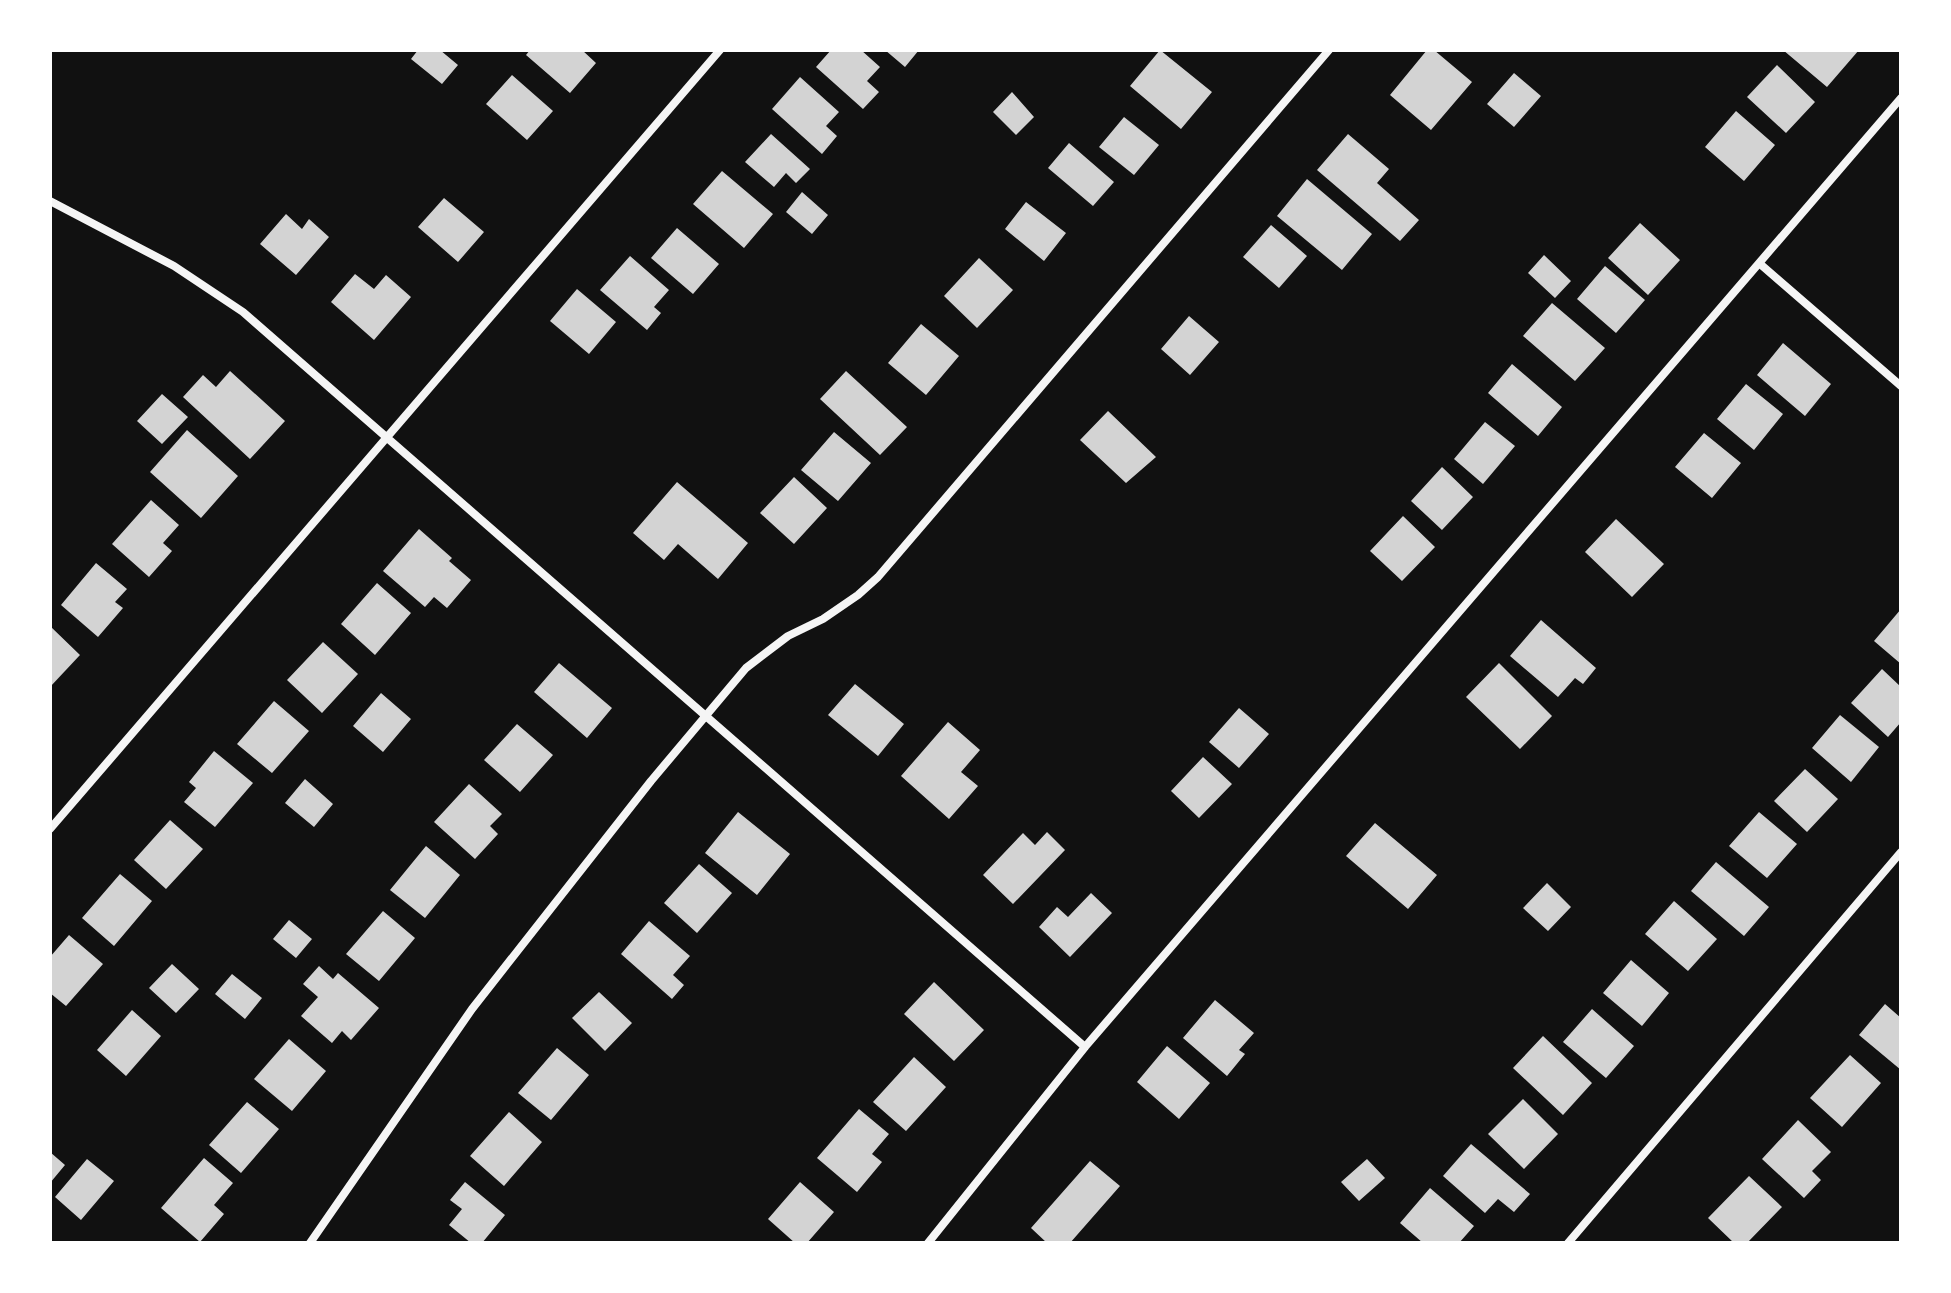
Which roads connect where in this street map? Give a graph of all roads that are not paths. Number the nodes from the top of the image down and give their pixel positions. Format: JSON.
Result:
{"nodes":[{"id":1,"x":720,"y":50,"type":"edge"},
{"id":2,"x":1329,"y":50,"type":"edge"},
{"id":3,"x":1901,"y":98,"type":"edge"},
{"id":4,"x":50,"y":201,"type":"edge"},
{"id":5,"x":1759,"y":263,"type":"junction"},
{"id":6,"x":1901,"y":386,"type":"edge"},
{"id":7,"x":386,"y":440,"type":"junction"},
{"id":8,"x":707,"y":715,"type":"junction"},
{"id":9,"x":50,"y":829,"type":"edge"},
{"id":10,"x":1901,"y":852,"type":"edge"},
{"id":11,"x":1085,"y":1047,"type":"junction"},
{"id":12,"x":310,"y":1243,"type":"edge"},
{"id":13,"x":928,"y":1243,"type":"edge"},
{"id":14,"x":1568,"y":1243,"type":"edge"}],
"edges":[{"from":1,"to":7,"type":"street"},
{"from":2,"to":8,"type":"street"},
{"from":3,"to":5,"type":"street"},
{"from":4,"to":7,"type":"street"},
{"from":5,"to":6,"type":"street"},
{"from":5,"to":11,"type":"street"},
{"from":7,"to":8,"type":"street"},
{"from":7,"to":9,"type":"street"},
{"from":8,"to":11,"type":"street"},
{"from":8,"to":12,"type":"street"},
{"from":10,"to":14,"type":"street"},
{"from":11,"to":13,"type":"street"}]}
